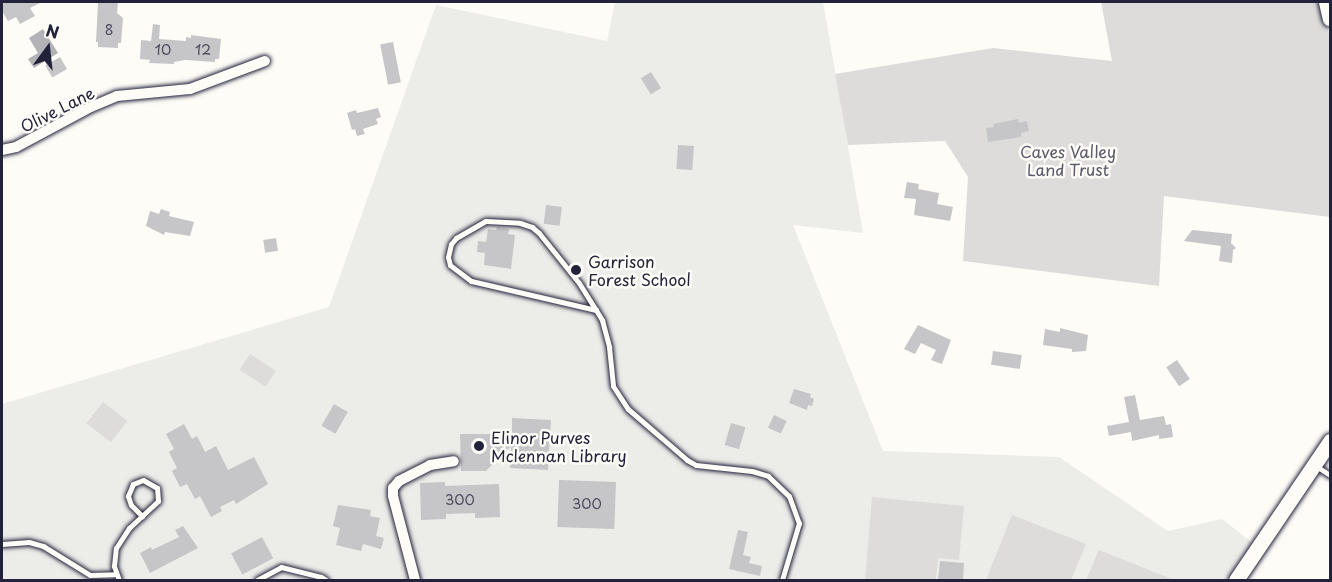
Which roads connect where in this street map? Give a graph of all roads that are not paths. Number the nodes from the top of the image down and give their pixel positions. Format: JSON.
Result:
{"nodes":[{"id":1,"x":1326,"y":2,"type":"edge"},
{"id":2,"x":1330,"y":19,"type":"edge"},
{"id":3,"x":265,"y":61,"type":"dead end"},
{"id":4,"x":2,"y":150,"type":"edge"},
{"id":5,"x":596,"y":310,"type":"junction"},
{"id":6,"x":1330,"y":441,"type":"edge"},
{"id":7,"x":454,"y":462,"type":"dead end"},
{"id":8,"x":1314,"y":465,"type":"junction"},
{"id":9,"x":1330,"y":475,"type":"edge"},
{"id":10,"x":142,"y":516,"type":"junction"},
{"id":11,"x":2,"y":544,"type":"edge"},
{"id":12,"x":115,"y":574,"type":"junction"},
{"id":13,"x":118,"y":580,"type":"edge"},
{"id":14,"x":257,"y":580,"type":"edge"},
{"id":15,"x":326,"y":580,"type":"edge"},
{"id":16,"x":415,"y":580,"type":"edge"},
{"id":17,"x":782,"y":580,"type":"edge"},
{"id":18,"x":1236,"y":580,"type":"edge"}],
"edges":[{"from":1,"to":2,"type":"main road"},
{"from":3,"to":4,"type":"street","name":"Olive Lane"},
{"from":5,"to":5,"type":"lane"},
{"from":5,"to":17,"type":"lane"},
{"from":6,"to":8,"type":"main road"},
{"from":7,"to":16,"type":"street"},
{"from":8,"to":9,"type":"lane"},
{"from":8,"to":18,"type":"main road"},
{"from":10,"to":10,"type":"lane"},
{"from":10,"to":12,"type":"lane"},
{"from":11,"to":12,"type":"lane"},
{"from":12,"to":13,"type":"lane"},
{"from":14,"to":15,"type":"lane"}]}
